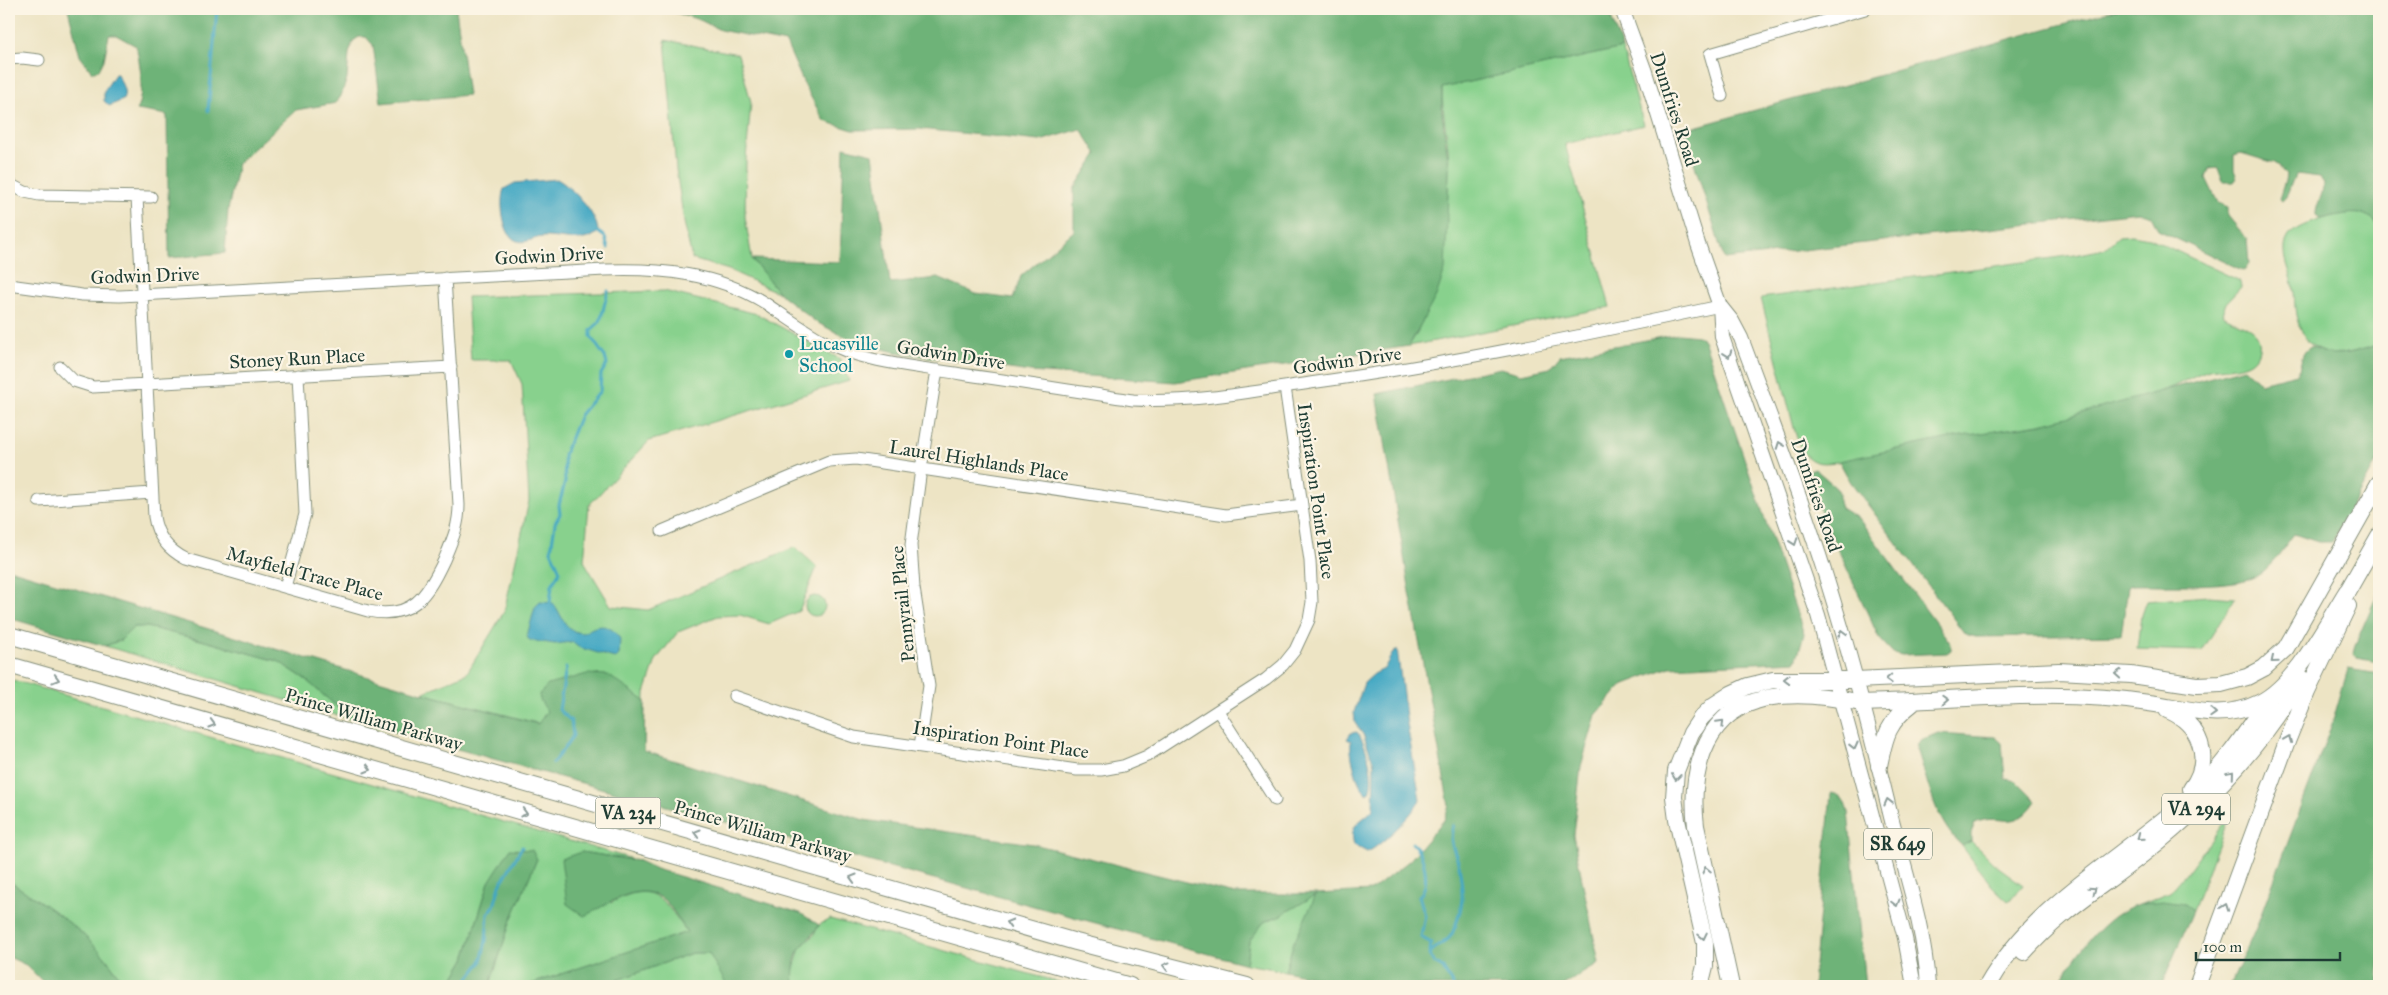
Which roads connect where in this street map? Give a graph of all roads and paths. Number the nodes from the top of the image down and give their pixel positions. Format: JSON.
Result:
{"nodes":[{"id":1,"x":1622,"y":9,"type":"edge"},
{"id":2,"x":1865,"y":9,"type":"edge"},
{"id":3,"x":9,"y":59,"type":"edge"},
{"id":4,"x":39,"y":60,"type":"dead end"},
{"id":5,"x":1722,"y":96,"type":"dead end"},
{"id":6,"x":9,"y":184,"type":"edge"},
{"id":7,"x":151,"y":196,"type":"dead end"},
{"id":8,"x":137,"y":197,"type":"junction"},
{"id":9,"x":445,"y":278,"type":"junction"},
{"id":10,"x":9,"y":285,"type":"edge"},
{"id":11,"x":141,"y":295,"type":"junction"},
{"id":12,"x":1720,"y":306,"type":"junction"},
{"id":13,"x":60,"y":367,"type":"dead end"},
{"id":14,"x":451,"y":367,"type":"junction"},
{"id":15,"x":937,"y":370,"type":"junction"},
{"id":16,"x":298,"y":375,"type":"junction"},
{"id":17,"x":146,"y":384,"type":"junction"},
{"id":18,"x":1285,"y":387,"type":"junction"},
{"id":19,"x":921,"y":469,"type":"junction"},
{"id":20,"x":2379,"y":484,"type":"edge"},
{"id":21,"x":152,"y":492,"type":"junction"},
{"id":22,"x":2379,"y":492,"type":"edge"},
{"id":23,"x":39,"y":502,"type":"dead end"},
{"id":24,"x":1302,"y":506,"type":"junction"},
{"id":25,"x":662,"y":531,"type":"dead end"},
{"id":26,"x":2375,"y":542,"type":"edge"},
{"id":27,"x":285,"y":587,"type":"junction"},
{"id":28,"x":2347,"y":591,"type":"junction"},
{"id":29,"x":9,"y":635,"type":"edge"},
{"id":30,"x":9,"y":666,"type":"edge"},
{"id":31,"x":1836,"y":679,"type":"junction"},
{"id":32,"x":1855,"y":680,"type":"junction"},
{"id":33,"x":734,"y":696,"type":"dead end"},
{"id":34,"x":2271,"y":696,"type":"junction"},
{"id":35,"x":1842,"y":699,"type":"junction"},
{"id":36,"x":1914,"y":702,"type":"junction"},
{"id":37,"x":2148,"y":702,"type":"junction"},
{"id":38,"x":1861,"y":703,"type":"junction"},
{"id":39,"x":1218,"y":711,"type":"junction"},
{"id":40,"x":920,"y":746,"type":"junction"},
{"id":41,"x":1879,"y":766,"type":"junction"},
{"id":42,"x":1275,"y":800,"type":"dead end"},
{"id":43,"x":2177,"y":806,"type":"junction"},
{"id":44,"x":1130,"y":986,"type":"edge"},
{"id":45,"x":1247,"y":986,"type":"edge"},
{"id":46,"x":1700,"y":986,"type":"edge"},
{"id":47,"x":1731,"y":986,"type":"edge"},
{"id":48,"x":1914,"y":986,"type":"edge"},
{"id":49,"x":1928,"y":986,"type":"edge"},
{"id":50,"x":1987,"y":986,"type":"edge"},
{"id":51,"x":1998,"y":986,"type":"edge"},
{"id":52,"x":2197,"y":986,"type":"edge"}],
"edges":[{"from":1,"to":12,"type":"main road","name":"Dumfries Road"},
{"from":2,"to":5,"type":"street"},
{"from":3,"to":4,"type":"street"},
{"from":6,"to":8,"type":"street"},
{"from":7,"to":8,"type":"street"},
{"from":8,"to":11,"type":"street","name":"Mayfield Trace Place"},
{"from":9,"to":11,"type":"street","name":"Godwin Drive"},
{"from":9,"to":14,"type":"street","name":"Mayfield Trace Place"},
{"from":9,"to":15,"type":"street","name":"Godwin Drive"},
{"from":10,"to":11,"type":"street","name":"Godwin Drive"},
{"from":11,"to":17,"type":"street","name":"Mayfield Trace Place"},
{"from":12,"to":18,"type":"street","name":"Godwin Drive"},
{"from":12,"to":31,"type":"main road","name":"Dumfries Road","one_way":true},
{"from":32,"to":12,"type":"main road","name":"Dumfries Road","one_way":true},
{"from":13,"to":17,"type":"street","name":"Stoney Run Place"},
{"from":14,"to":16,"type":"street","name":"Stoney Run Place"},
{"from":14,"to":27,"type":"street","name":"Mayfield Trace Place"},
{"from":15,"to":18,"type":"street","name":"Godwin Drive"},
{"from":15,"to":19,"type":"street","name":"Pennyrail Place"},
{"from":16,"to":17,"type":"street","name":"Stoney Run Place"},
{"from":16,"to":27,"type":"street"},
{"from":17,"to":21,"type":"street","name":"Mayfield Trace Place"},
{"from":18,"to":24,"type":"street","name":"Inspiration Point Place"},
{"from":19,"to":24,"type":"street","name":"Laurel Highlands Place"},
{"from":19,"to":25,"type":"street","name":"Laurel Highlands Place"},
{"from":19,"to":40,"type":"street","name":"Pennyrail Place"},
{"from":20,"to":32,"type":"highway","one_way":true},
{"from":21,"to":23,"type":"street"},
{"from":21,"to":27,"type":"street","name":"Mayfield Trace Place"},
{"from":22,"to":34,"type":"highway"},
{"from":24,"to":39,"type":"street","name":"Inspiration Point Place"},
{"from":26,"to":28,"type":"highway","number":"VA 294"},
{"from":52,"to":26,"type":"highway","one_way":true},
{"from":28,"to":34,"type":"highway","number":"VA 294"},
{"from":51,"to":28,"type":"highway","number":"VA 294","one_way":true},
{"from":45,"to":29,"type":"highway","name":"Prince William Parkway","number":"VA 234","one_way":true},
{"from":30,"to":44,"type":"highway","number":"VA 234","one_way":true},
{"from":31,"to":32,"type":"highway"},
{"from":31,"to":35,"type":"main road","name":"Dumfries Road"},
{"from":31,"to":46,"type":"highway","one_way":true},
{"from":32,"to":38,"type":"main road","name":"Dumfries Road"},
{"from":33,"to":40,"type":"street","name":"Inspiration Point Place"},
{"from":37,"to":34,"type":"highway","number":"VA 294","one_way":true},
{"from":34,"to":43,"type":"highway"},
{"from":35,"to":38,"type":"highway","number":"VA 294"},
{"from":47,"to":35,"type":"highway","one_way":true},
{"from":35,"to":48,"type":"main road","number":"SR 649","one_way":true},
{"from":36,"to":37,"type":"highway","number":"VA 294","one_way":true},
{"from":36,"to":38,"type":"highway","number":"VA 294"},
{"from":36,"to":41,"type":"highway"},
{"from":37,"to":43,"type":"highway"},
{"from":38,"to":41,"type":"main road","number":"SR 649"},
{"from":39,"to":40,"type":"street","name":"Inspiration Point Place"},
{"from":39,"to":42,"type":"street"},
{"from":49,"to":41,"type":"main road","number":"SR 649","one_way":true},
{"from":43,"to":50,"type":"highway","one_way":true}]}
